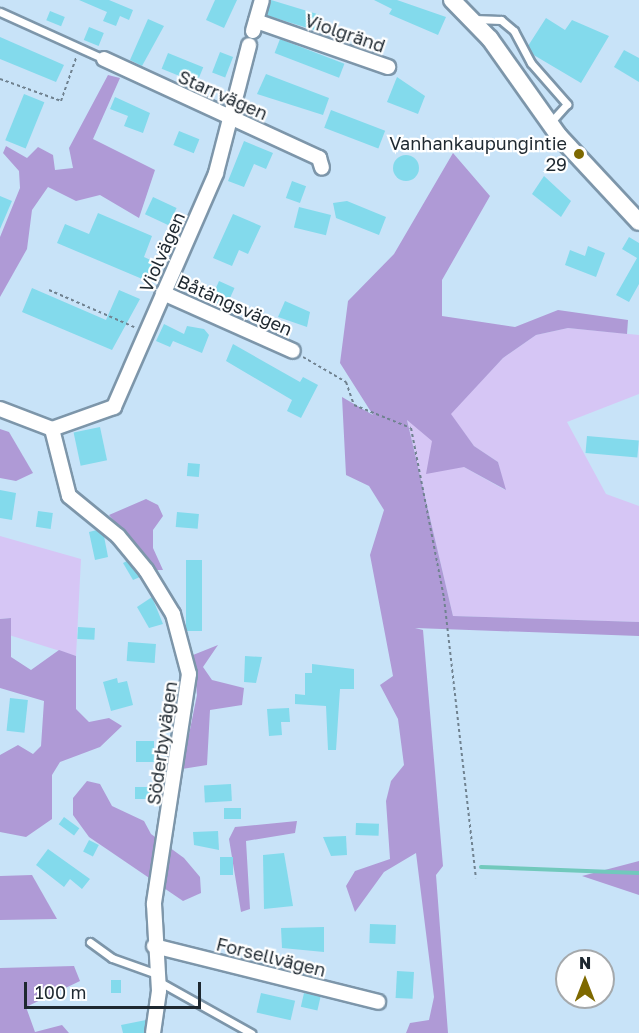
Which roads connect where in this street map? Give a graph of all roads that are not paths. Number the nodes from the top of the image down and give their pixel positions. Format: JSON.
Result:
{"nodes":[{"id":1,"x":261,"y":0,"type":"edge"},
{"id":2,"x":452,"y":0,"type":"edge"},
{"id":3,"x":0,"y":12,"type":"edge"},
{"id":4,"x":471,"y":19,"type":"junction"},
{"id":5,"x":249,"y":45,"type":"dead end"},
{"id":6,"x":104,"y":59,"type":"joint"},
{"id":7,"x":388,"y":67,"type":"dead end"},
{"id":8,"x":230,"y":117,"type":"junction"},
{"id":9,"x":550,"y":123,"type":"junction"},
{"id":10,"x":322,"y":168,"type":"dead end"},
{"id":11,"x":639,"y":222,"type":"edge"},
{"id":12,"x":163,"y":293,"type":"junction"},
{"id":13,"x":293,"y":351,"type":"road end"},
{"id":14,"x":0,"y":409,"type":"edge"},
{"id":15,"x":52,"y":429,"type":"junction"},
{"id":16,"x":90,"y":942,"type":"dead end"},
{"id":17,"x":154,"y":946,"type":"junction"},
{"id":18,"x":158,"y":978,"type":"junction"},
{"id":19,"x":378,"y":1002,"type":"dead end"},
{"id":20,"x":153,"y":1033,"type":"edge"},
{"id":21,"x":251,"y":1033,"type":"edge"}],
"edges":[{"from":1,"to":7,"type":"street","name":"Violgränd"},
{"from":2,"to":4,"type":"street"},
{"from":3,"to":6,"type":"lane"},
{"from":4,"to":9,"type":"street"},
{"from":4,"to":9,"type":"lane"},
{"from":5,"to":8,"type":"street","name":"Violvägen"},
{"from":6,"to":8,"type":"street","name":"Starrvägen"},
{"from":8,"to":10,"type":"street","name":"Starrvägen"},
{"from":8,"to":12,"type":"street","name":"Violvägen"},
{"from":9,"to":11,"type":"street"},
{"from":12,"to":13,"type":"street","name":"Båtängsvägen"},
{"from":12,"to":15,"type":"street","name":"Violvägen"},
{"from":14,"to":15,"type":"street"},
{"from":15,"to":17,"type":"street","name":"Söderbyvägen"},
{"from":16,"to":18,"type":"lane"},
{"from":17,"to":18,"type":"street","name":"Söderbyvägen"},
{"from":17,"to":19,"type":"street","name":"Forsellvägen"},
{"from":18,"to":20,"type":"street","name":"Söderbyvägen"},
{"from":18,"to":21,"type":"lane"}]}
